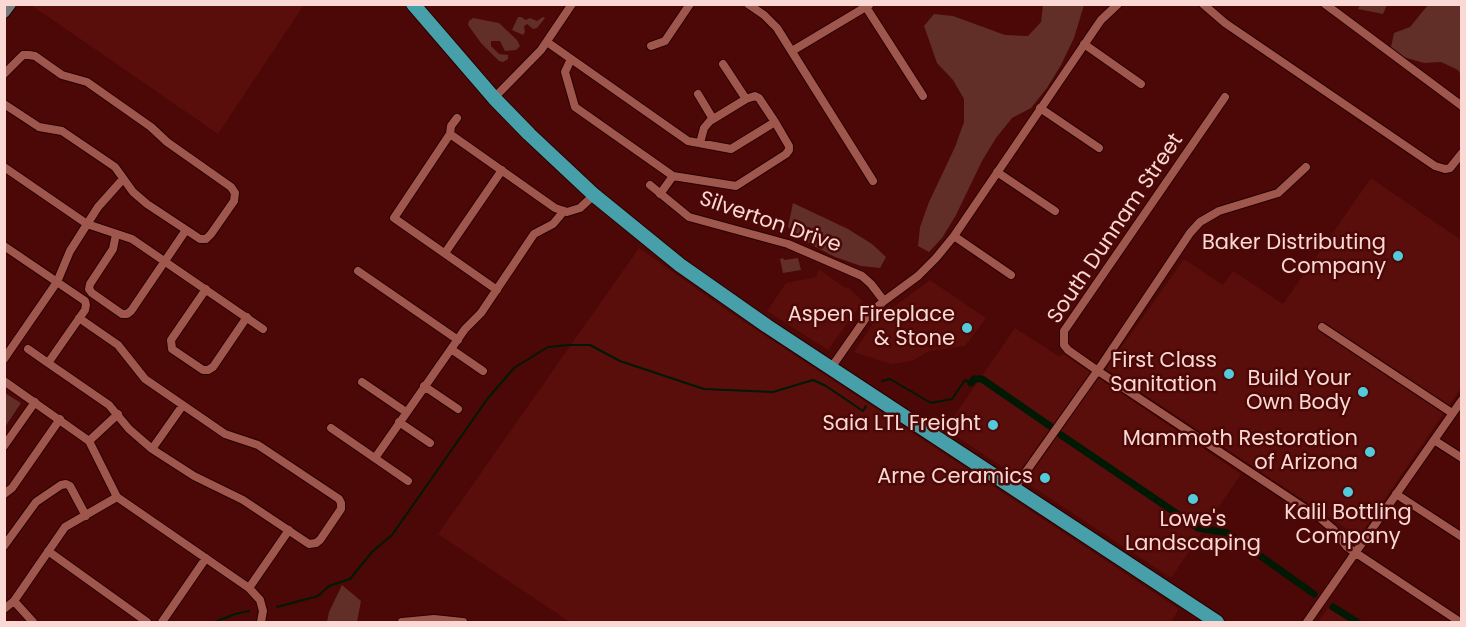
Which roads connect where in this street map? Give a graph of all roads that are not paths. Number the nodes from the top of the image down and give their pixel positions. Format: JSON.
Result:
{"nodes":[{"id":1,"x":10,"y":4,"type":"edge"},
{"id":2,"x":413,"y":4,"type":"edge"},
{"id":3,"x":572,"y":4,"type":"edge"},
{"id":4,"x":690,"y":4,"type":"edge"},
{"id":5,"x":748,"y":4,"type":"edge"},
{"id":6,"x":1118,"y":4,"type":"edge"},
{"id":7,"x":1203,"y":4,"type":"edge"},
{"id":8,"x":1325,"y":4,"type":"edge"},
{"id":9,"x":866,"y":5,"type":"edge"},
{"id":10,"x":4,"y":12,"type":"edge"},
{"id":11,"x":547,"y":42,"type":"junction"},
{"id":12,"x":1084,"y":44,"type":"junction"},
{"id":13,"x":651,"y":46,"type":"dead end"},
{"id":14,"x":792,"y":51,"type":"junction"},
{"id":15,"x":571,"y":59,"type":"junction"},
{"id":16,"x":723,"y":64,"type":"dead end"},
{"id":17,"x":4,"y":74,"type":"edge"},
{"id":18,"x":1141,"y":84,"type":"dead end"},
{"id":19,"x":698,"y":94,"type":"dead end"},
{"id":20,"x":923,"y":96,"type":"dead end"},
{"id":21,"x":1225,"y":97,"type":"dead end"},
{"id":22,"x":494,"y":98,"type":"junction"},
{"id":23,"x":746,"y":99,"type":"junction"},
{"id":24,"x":4,"y":104,"type":"edge"},
{"id":25,"x":1461,"y":106,"type":"edge"},
{"id":26,"x":1040,"y":108,"type":"junction"},
{"id":27,"x":457,"y":118,"type":"dead end"},
{"id":28,"x":713,"y":119,"type":"junction"},
{"id":29,"x":775,"y":122,"type":"junction"},
{"id":30,"x":450,"y":134,"type":"junction"},
{"id":31,"x":700,"y":143,"type":"junction"},
{"id":32,"x":1099,"y":148,"type":"dead end"},
{"id":33,"x":1461,"y":153,"type":"edge"},
{"id":34,"x":4,"y":167,"type":"edge"},
{"id":35,"x":1306,"y":167,"type":"dead end"},
{"id":36,"x":502,"y":170,"type":"junction"},
{"id":37,"x":997,"y":172,"type":"junction"},
{"id":38,"x":673,"y":176,"type":"junction"},
{"id":39,"x":123,"y":179,"type":"junction"},
{"id":40,"x":873,"y":181,"type":"dead end"},
{"id":41,"x":650,"y":185,"type":"dead end"},
{"id":42,"x":660,"y":194,"type":"junction"},
{"id":43,"x":594,"y":195,"type":"junction"},
{"id":44,"x":564,"y":211,"type":"junction"},
{"id":45,"x":1055,"y":211,"type":"dead end"},
{"id":46,"x":87,"y":224,"type":"junction"},
{"id":47,"x":186,"y":230,"type":"junction"},
{"id":48,"x":116,"y":234,"type":"junction"},
{"id":49,"x":954,"y":236,"type":"junction"},
{"id":50,"x":5,"y":246,"type":"edge"},
{"id":51,"x":445,"y":254,"type":"junction"},
{"id":52,"x":165,"y":261,"type":"junction"},
{"id":53,"x":358,"y":271,"type":"dead end"},
{"id":54,"x":1011,"y":275,"type":"dead end"},
{"id":55,"x":57,"y":282,"type":"junction"},
{"id":56,"x":206,"y":289,"type":"junction"},
{"id":57,"x":497,"y":290,"type":"junction"},
{"id":58,"x":884,"y":301,"type":"junction"},
{"id":59,"x":247,"y":317,"type":"junction"},
{"id":60,"x":79,"y":318,"type":"junction"},
{"id":61,"x":1322,"y":327,"type":"dead end"},
{"id":62,"x":263,"y":329,"type":"dead end"},
{"id":63,"x":458,"y":340,"type":"junction"},
{"id":64,"x":28,"y":349,"type":"dead end"},
{"id":65,"x":451,"y":349,"type":"junction"},
{"id":66,"x":4,"y":359,"type":"edge"},
{"id":67,"x":48,"y":363,"type":"junction"},
{"id":68,"x":831,"y":369,"type":"junction"},
{"id":69,"x":483,"y":371,"type":"dead end"},
{"id":70,"x":1098,"y":371,"type":"junction"},
{"id":71,"x":4,"y":381,"type":"edge"},
{"id":72,"x":362,"y":382,"type":"dead end"},
{"id":73,"x":424,"y":386,"type":"junction"},
{"id":74,"x":1461,"y":400,"type":"edge"},
{"id":75,"x":35,"y":402,"type":"junction"},
{"id":76,"x":183,"y":405,"type":"junction"},
{"id":77,"x":458,"y":409,"type":"dead end"},
{"id":78,"x":406,"y":412,"type":"junction"},
{"id":79,"x":1452,"y":413,"type":"junction"},
{"id":80,"x":118,"y":414,"type":"junction"},
{"id":81,"x":60,"y":419,"type":"junction"},
{"id":82,"x":399,"y":422,"type":"junction"},
{"id":83,"x":331,"y":428,"type":"dead end"},
{"id":84,"x":1434,"y":440,"type":"junction"},
{"id":85,"x":89,"y":441,"type":"junction"},
{"id":86,"x":430,"y":443,"type":"dead end"},
{"id":87,"x":4,"y":446,"type":"edge"},
{"id":88,"x":152,"y":449,"type":"junction"},
{"id":89,"x":375,"y":458,"type":"junction"},
{"id":90,"x":1461,"y":458,"type":"edge"},
{"id":91,"x":408,"y":481,"type":"dead end"},
{"id":92,"x":1013,"y":490,"type":"junction"},
{"id":93,"x":4,"y":494,"type":"edge"},
{"id":94,"x":1396,"y":494,"type":"junction"},
{"id":95,"x":117,"y":496,"type":"junction"},
{"id":96,"x":86,"y":516,"type":"junction"},
{"id":97,"x":289,"y":530,"type":"junction"},
{"id":98,"x":1461,"y":537,"type":"edge"},
{"id":99,"x":6,"y":542,"type":"edge"},
{"id":100,"x":48,"y":551,"type":"junction"},
{"id":101,"x":1355,"y":553,"type":"junction"},
{"id":102,"x":206,"y":558,"type":"junction"},
{"id":103,"x":249,"y":588,"type":"junction"},
{"id":104,"x":14,"y":601,"type":"junction"},
{"id":105,"x":4,"y":609,"type":"edge"},
{"id":106,"x":33,"y":622,"type":"edge"},
{"id":107,"x":147,"y":622,"type":"edge"},
{"id":108,"x":162,"y":622,"type":"edge"},
{"id":109,"x":261,"y":622,"type":"edge"},
{"id":110,"x":402,"y":622,"type":"edge"},
{"id":111,"x":464,"y":622,"type":"edge"},
{"id":112,"x":1217,"y":622,"type":"edge"},
{"id":113,"x":1307,"y":622,"type":"edge"},
{"id":114,"x":1461,"y":622,"type":"edge"}],
"edges":[{"from":1,"to":10,"type":"street"},
{"from":2,"to":22,"type":"main road"},
{"from":3,"to":11,"type":"street"},
{"from":4,"to":13,"type":"street"},
{"from":5,"to":14,"type":"street"},
{"from":6,"to":12,"type":"street"},
{"from":7,"to":33,"type":"street"},
{"from":8,"to":25,"type":"street"},
{"from":9,"to":14,"type":"street"},
{"from":9,"to":20,"type":"street"},
{"from":11,"to":15,"type":"street"},
{"from":11,"to":22,"type":"street"},
{"from":12,"to":18,"type":"street"},
{"from":12,"to":26,"type":"street"},
{"from":14,"to":40,"type":"street"},
{"from":15,"to":31,"type":"street"},
{"from":15,"to":38,"type":"street"},
{"from":16,"to":23,"type":"street"},
{"from":17,"to":47,"type":"street"},
{"from":19,"to":28,"type":"street"},
{"from":21,"to":70,"type":"street","name":"South Dunnam Street"},
{"from":22,"to":43,"type":"main road"},
{"from":23,"to":28,"type":"street"},
{"from":23,"to":29,"type":"street"},
{"from":24,"to":39,"type":"street"},
{"from":26,"to":32,"type":"street"},
{"from":26,"to":37,"type":"street"},
{"from":27,"to":30,"type":"street"},
{"from":28,"to":31,"type":"street"},
{"from":29,"to":31,"type":"street"},
{"from":29,"to":38,"type":"street"},
{"from":30,"to":36,"type":"street"},
{"from":30,"to":51,"type":"street"},
{"from":34,"to":46,"type":"street"},
{"from":35,"to":70,"type":"street"},
{"from":36,"to":44,"type":"street"},
{"from":36,"to":51,"type":"street"},
{"from":37,"to":45,"type":"street"},
{"from":37,"to":49,"type":"street"},
{"from":38,"to":42,"type":"street"},
{"from":39,"to":46,"type":"street"},
{"from":39,"to":47,"type":"street"},
{"from":41,"to":42,"type":"street","name":"Silverton Drive"},
{"from":42,"to":58,"type":"street","name":"Silverton Drive"},
{"from":43,"to":44,"type":"street"},
{"from":43,"to":68,"type":"main road"},
{"from":44,"to":57,"type":"street"},
{"from":46,"to":48,"type":"street"},
{"from":46,"to":55,"type":"street"},
{"from":47,"to":52,"type":"street"},
{"from":48,"to":52,"type":"street"},
{"from":48,"to":52,"type":"street"},
{"from":49,"to":54,"type":"street"},
{"from":49,"to":58,"type":"street"},
{"from":50,"to":55,"type":"street"},
{"from":51,"to":57,"type":"street"},
{"from":52,"to":56,"type":"street"},
{"from":53,"to":63,"type":"street"},
{"from":55,"to":60,"type":"street"},
{"from":55,"to":66,"type":"street"},
{"from":56,"to":59,"type":"street"},
{"from":56,"to":59,"type":"street"},
{"from":57,"to":63,"type":"street"},
{"from":58,"to":68,"type":"street"},
{"from":59,"to":62,"type":"street"},
{"from":60,"to":67,"type":"street"},
{"from":60,"to":76,"type":"street"},
{"from":61,"to":79,"type":"street"},
{"from":63,"to":65,"type":"street"},
{"from":64,"to":67,"type":"street"},
{"from":65,"to":69,"type":"street"},
{"from":65,"to":73,"type":"street"},
{"from":67,"to":80,"type":"street"},
{"from":68,"to":92,"type":"main road"},
{"from":70,"to":92,"type":"street"},
{"from":70,"to":101,"type":"street","name":"South Dunnam Street"},
{"from":71,"to":75,"type":"street"},
{"from":72,"to":78,"type":"street"},
{"from":73,"to":77,"type":"street"},
{"from":73,"to":78,"type":"street"},
{"from":74,"to":79,"type":"street"},
{"from":75,"to":81,"type":"street"},
{"from":75,"to":87,"type":"street"},
{"from":76,"to":88,"type":"street"},
{"from":76,"to":97,"type":"street"},
{"from":78,"to":82,"type":"street"},
{"from":79,"to":84,"type":"street"},
{"from":80,"to":85,"type":"street"},
{"from":80,"to":88,"type":"street"},
{"from":81,"to":85,"type":"street"},
{"from":81,"to":93,"type":"street"},
{"from":82,"to":86,"type":"street"},
{"from":82,"to":89,"type":"street"},
{"from":83,"to":89,"type":"street"},
{"from":84,"to":90,"type":"street"},
{"from":84,"to":94,"type":"street"},
{"from":85,"to":95,"type":"street"},
{"from":88,"to":97,"type":"street"},
{"from":89,"to":91,"type":"street"},
{"from":92,"to":112,"type":"main road"},
{"from":94,"to":98,"type":"street"},
{"from":94,"to":101,"type":"street"},
{"from":95,"to":96,"type":"street"},
{"from":95,"to":102,"type":"street"},
{"from":96,"to":99,"type":"street"},
{"from":96,"to":100,"type":"street"},
{"from":97,"to":103,"type":"street"},
{"from":100,"to":104,"type":"street"},
{"from":100,"to":107,"type":"street"},
{"from":101,"to":113,"type":"street"},
{"from":101,"to":114,"type":"street","name":"South Dunnam Street"},
{"from":102,"to":103,"type":"street"},
{"from":102,"to":108,"type":"street"},
{"from":103,"to":109,"type":"street"},
{"from":104,"to":105,"type":"street"},
{"from":104,"to":106,"type":"street"},
{"from":110,"to":111,"type":"street"}]}
